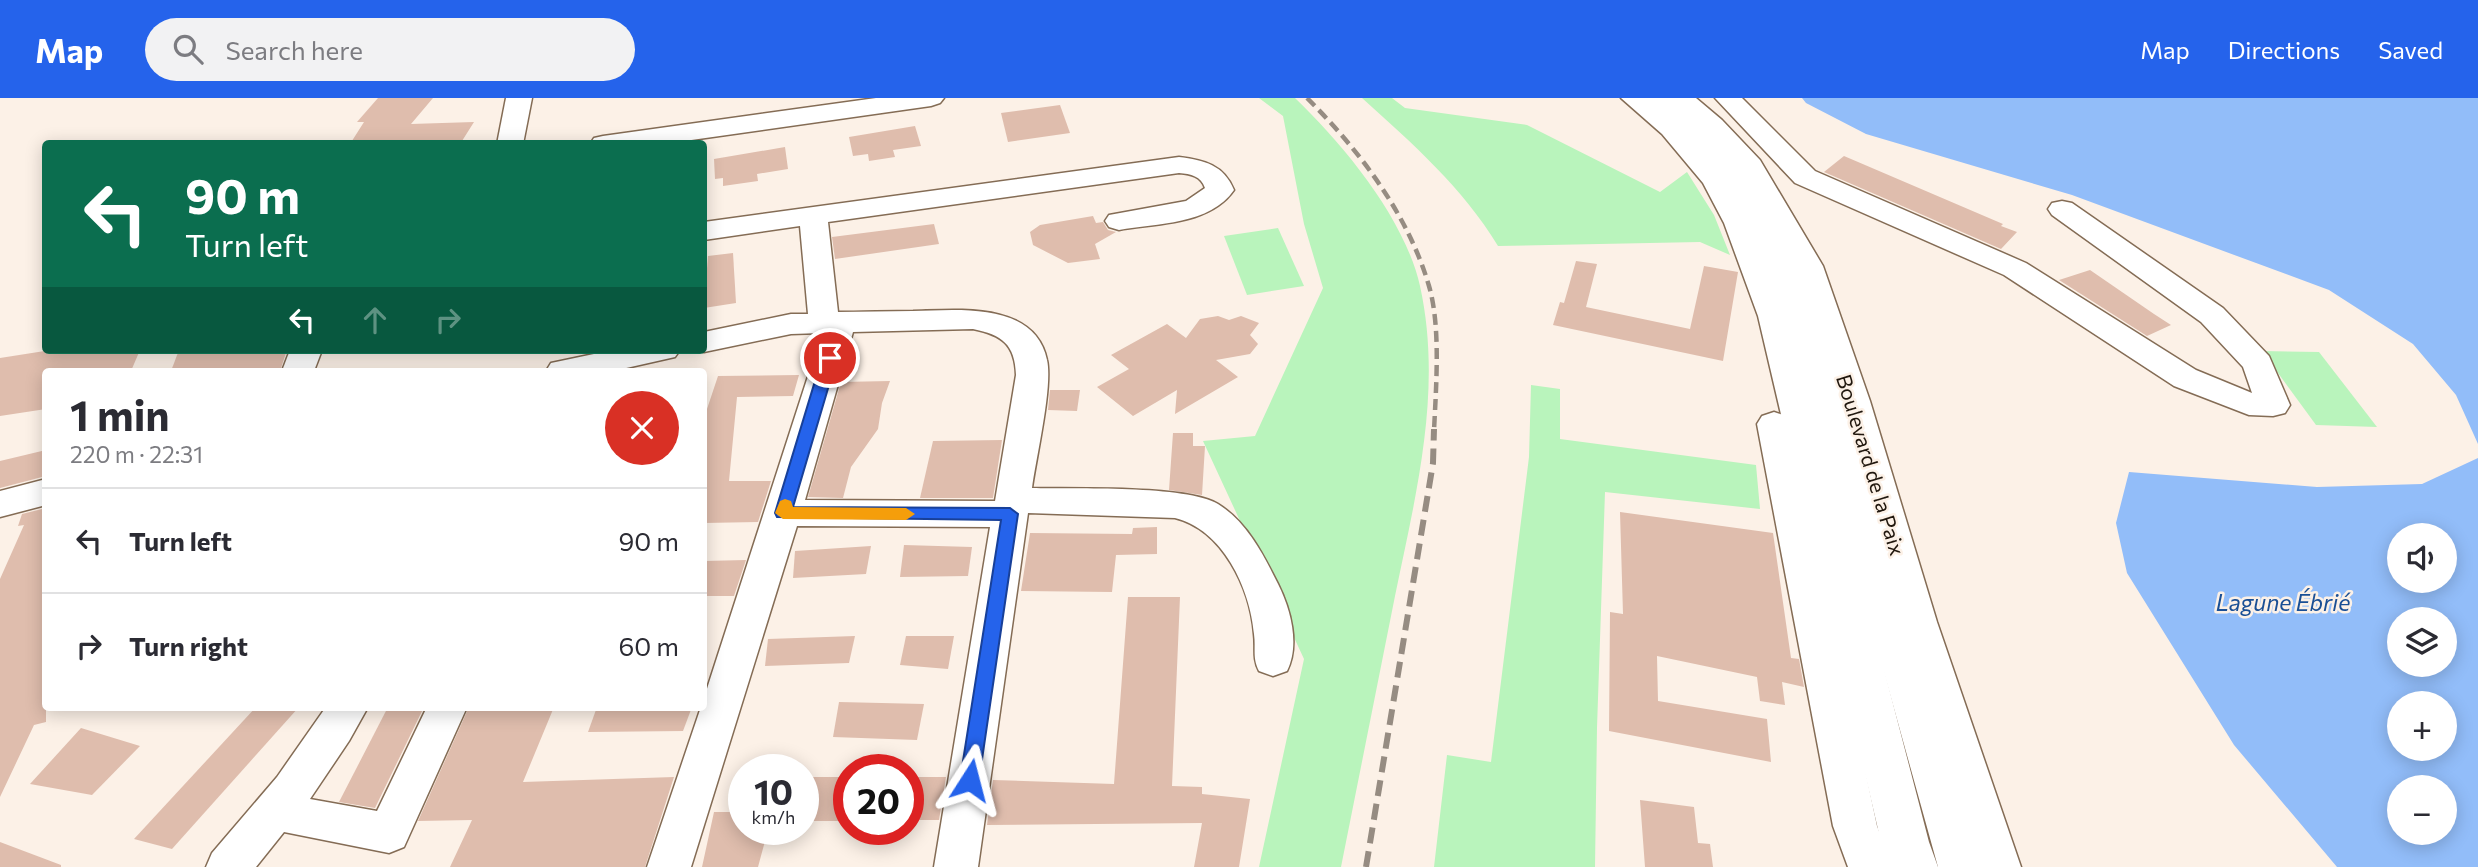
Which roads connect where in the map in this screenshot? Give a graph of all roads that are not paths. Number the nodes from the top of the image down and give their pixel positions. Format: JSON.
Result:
{"nodes":[{"id":1,"x":519,"y":98,"type":"edge"},
{"id":2,"x":931,"y":98,"type":"edge"},
{"id":3,"x":1635,"y":98,"type":"edge"},
{"id":4,"x":1659,"y":98,"type":"edge"},
{"id":5,"x":1679,"y":98,"type":"edge"},
{"id":6,"x":1706,"y":98,"type":"edge"},
{"id":7,"x":1728,"y":98,"type":"edge"},
{"id":8,"x":511,"y":140,"type":"edge"},
{"id":9,"x":632,"y":140,"type":"edge"},
{"id":10,"x":1749,"y":166,"type":"junction"},
{"id":11,"x":2062,"y":209,"type":"dead end"},
{"id":12,"x":813,"y":214,"type":"junction"},
{"id":13,"x":1119,"y":221,"type":"dead end"},
{"id":14,"x":707,"y":231,"type":"edge"},
{"id":15,"x":1760,"y":279,"type":"junction"},
{"id":16,"x":832,"y":322,"type":"junction"},
{"id":17,"x":707,"y":341,"type":"edge"},
{"id":18,"x":645,"y":354,"type":"edge"},
{"id":19,"x":577,"y":368,"type":"edge"},
{"id":20,"x":1774,"y":424,"type":"joint"},
{"id":21,"x":42,"y":493,"type":"edge"},
{"id":22,"x":0,"y":504,"type":"edge"},
{"id":23,"x":1011,"y":507,"type":"junction"},
{"id":24,"x":783,"y":513,"type":"junction"},
{"id":25,"x":1273,"y":660,"type":"dead end"},
{"id":26,"x":346,"y":711,"type":"edge"},
{"id":27,"x":445,"y":711,"type":"edge"},
{"id":28,"x":277,"y":812,"type":"junction"},
{"id":29,"x":228,"y":867,"type":"edge"},
{"id":30,"x":668,"y":867,"type":"edge"},
{"id":31,"x":956,"y":867,"type":"edge"},
{"id":32,"x":1870,"y":867,"type":"edge"},
{"id":33,"x":1914,"y":867,"type":"edge"},
{"id":34,"x":1960,"y":867,"type":"edge"},
{"id":35,"x":1997,"y":867,"type":"edge"}],
"edges":[{"from":1,"to":8,"type":"street"},
{"from":2,"to":9,"type":"street"},
{"from":3,"to":15,"type":"main road"},
{"from":4,"to":34,"type":"street","name":"Boulevard de la Paix"},
{"from":5,"to":10,"type":"main road","name":"Boulevard de la Paix"},
{"from":6,"to":10,"type":"street"},
{"from":7,"to":11,"type":"street"},
{"from":10,"to":35,"type":"main road","name":"Boulevard de la Paix"},
{"from":12,"to":13,"type":"street"},
{"from":12,"to":14,"type":"street"},
{"from":12,"to":16,"type":"street"},
{"from":15,"to":20,"type":"main road"},
{"from":15,"to":33,"type":"main road"},
{"from":16,"to":17,"type":"street"},
{"from":16,"to":23,"type":"street"},
{"from":16,"to":24,"type":"street"},
{"from":18,"to":19,"type":"street"},
{"from":20,"to":32,"type":"street"},
{"from":21,"to":22,"type":"street"},
{"from":23,"to":24,"type":"street"},
{"from":23,"to":25,"type":"street"},
{"from":23,"to":31,"type":"street"},
{"from":24,"to":30,"type":"street"},
{"from":26,"to":28,"type":"street"},
{"from":27,"to":28,"type":"street"},
{"from":28,"to":29,"type":"street"}]}
